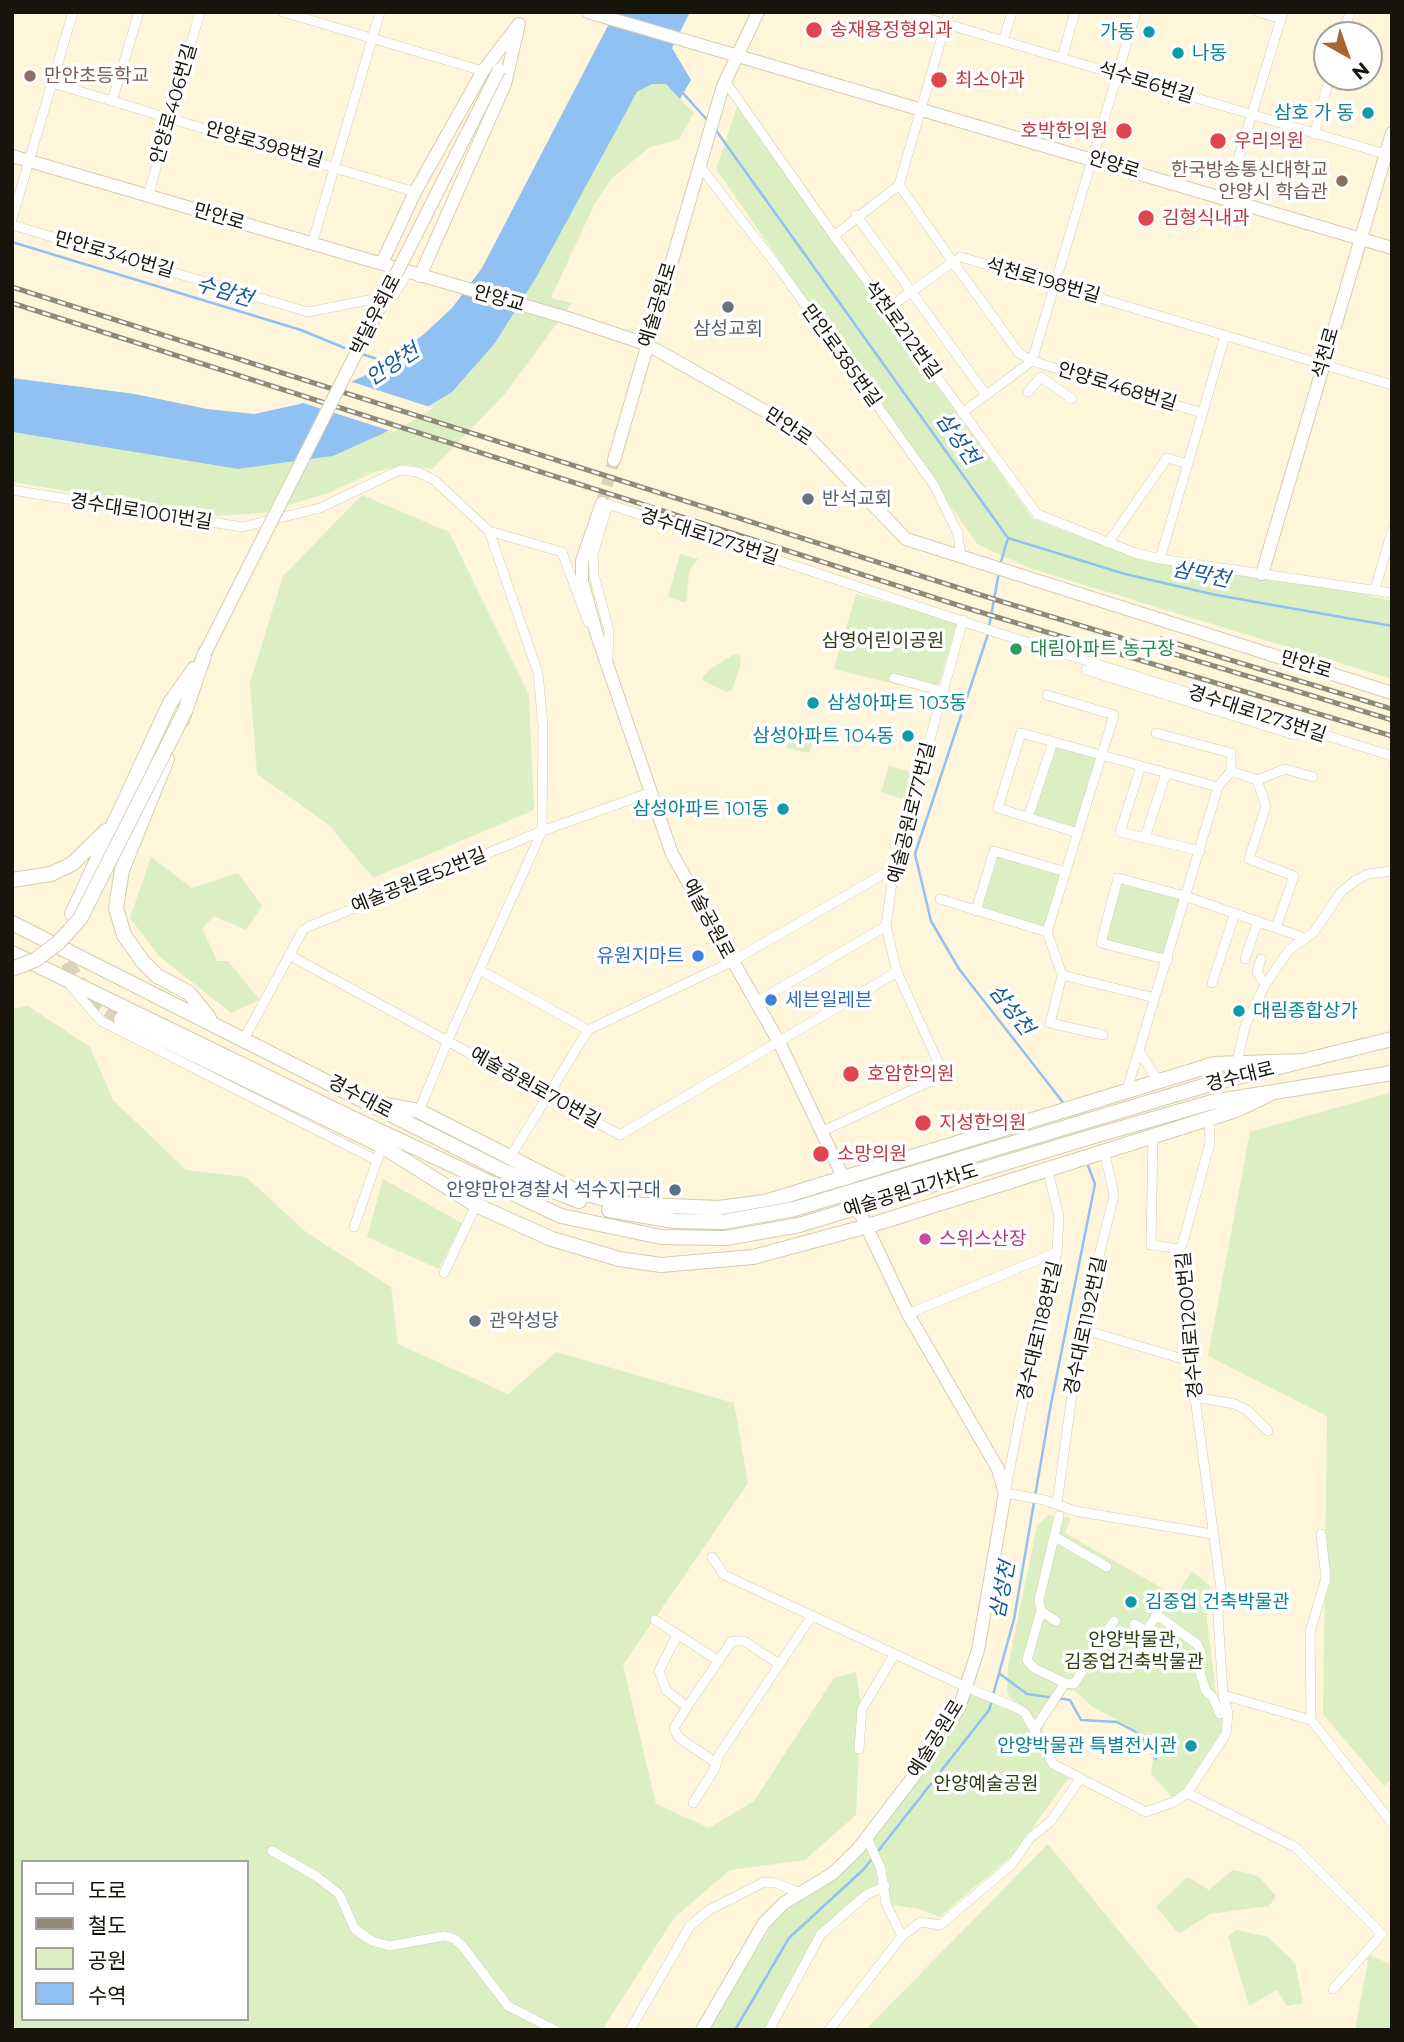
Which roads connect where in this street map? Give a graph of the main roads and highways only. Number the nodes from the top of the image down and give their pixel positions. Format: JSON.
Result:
{"nodes":[{"id":1,"x":186,"y":709,"type":"junction"},
{"id":2,"x":121,"y":806,"type":"junction"},
{"id":3,"x":12,"y":880,"type":"edge"},
{"id":4,"x":72,"y":914,"type":"dead end"},
{"id":5,"x":12,"y":923,"type":"edge"},
{"id":6,"x":12,"y":953,"type":"edge"},
{"id":7,"x":12,"y":969,"type":"edge"},
{"id":8,"x":121,"y":1020,"type":"tunnel mouth"},
{"id":9,"x":212,"y":1022,"type":"junction"},
{"id":10,"x":1392,"y":1039,"type":"edge"},
{"id":11,"x":1303,"y":1061,"type":"junction"},
{"id":12,"x":1392,"y":1073,"type":"edge"},
{"id":13,"x":1274,"y":1092,"type":"junction"},
{"id":14,"x":367,"y":1101,"type":"junction"},
{"id":15,"x":354,"y":1119,"type":"junction"},
{"id":16,"x":1090,"y":1120,"type":"joint"},
{"id":17,"x":1094,"y":1136,"type":"joint"},
{"id":18,"x":379,"y":1145,"type":"junction"},
{"id":19,"x":723,"y":1222,"type":"joint"},
{"id":20,"x":726,"y":1238,"type":"joint"}],
"edges":[{"from":1,"to":2,"type":"main road"},
{"from":1,"to":7,"type":"main road","bridge":true},
{"from":1,"to":9,"type":"main road","bridge":true},
{"from":2,"to":3,"type":"main road"},
{"from":2,"to":4,"type":"main road"},
{"from":5,"to":9,"type":"main road","name":"경수대로"},
{"from":6,"to":15,"type":"main road","name":"경수대로"},
{"from":8,"to":18,"type":"main road"},
{"from":9,"to":14,"type":"main road","name":"경수대로"},
{"from":10,"to":11,"type":"main road","name":"경수대로"},
{"from":11,"to":14,"type":"main road"},
{"from":11,"to":16,"type":"main road","name":"경수대로"},
{"from":12,"to":13,"type":"main road","name":"경수대로"},
{"from":13,"to":17,"type":"main road","name":"경수대로"},
{"from":13,"to":18,"type":"main road"},
{"from":14,"to":19,"type":"main road","name":"경수대로"},
{"from":15,"to":18,"type":"main road"},
{"from":15,"to":20,"type":"main road","name":"경수대로"},
{"from":16,"to":19,"type":"main road","name":"예술공원고가차도","bridge":true},
{"from":17,"to":20,"type":"main road","name":"예술공원고가차도","bridge":true}]}
